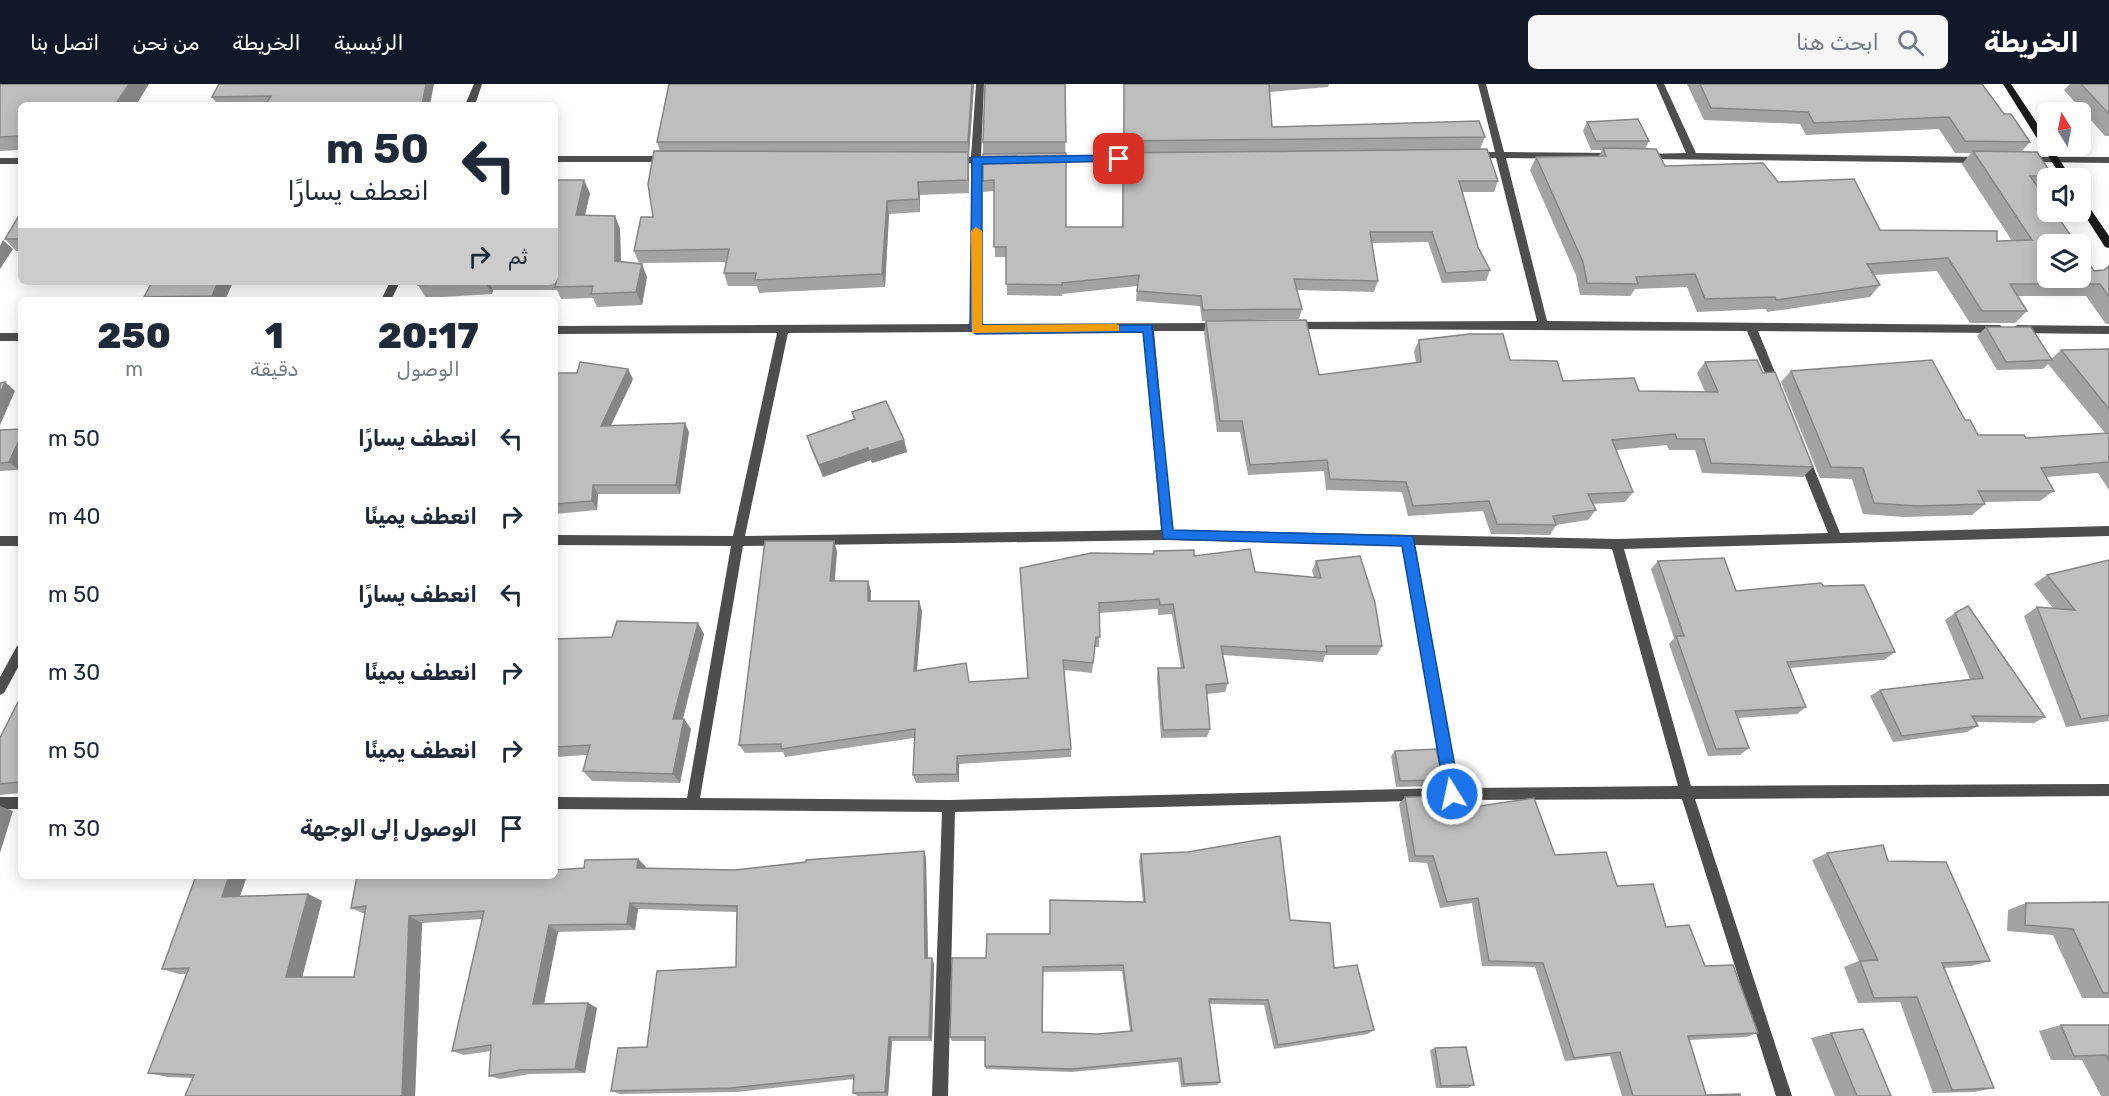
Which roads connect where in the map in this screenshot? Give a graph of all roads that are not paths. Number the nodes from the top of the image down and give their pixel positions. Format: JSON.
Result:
{"nodes":[{"id":1,"x":478,"y":84,"type":"edge"},
{"id":2,"x":980,"y":84,"type":"edge"},
{"id":3,"x":1482,"y":84,"type":"edge"},
{"id":4,"x":1660,"y":84,"type":"edge"},
{"id":5,"x":2007,"y":84,"type":"edge"},
{"id":6,"x":471,"y":102,"type":"edge"},
{"id":7,"x":1463,"y":155,"type":"edge"},
{"id":8,"x":1499,"y":155,"type":"junction"},
{"id":9,"x":1624,"y":156,"type":"edge"},
{"id":10,"x":1635,"y":156,"type":"edge"},
{"id":11,"x":1692,"y":156,"type":"junction"},
{"id":12,"x":1154,"y":158,"type":"edge"},
{"id":13,"x":558,"y":159,"type":"edge"},
{"id":14,"x":684,"y":159,"type":"edge"},
{"id":15,"x":1036,"y":159,"type":"edge"},
{"id":16,"x":941,"y":160,"type":"edge"},
{"id":17,"x":976,"y":160,"type":"junction"},
{"id":18,"x":1012,"y":160,"type":"edge"},
{"id":19,"x":1996,"y":160,"type":"edge"},
{"id":20,"x":2020,"y":160,"type":"edge"},
{"id":21,"x":2109,"y":160,"type":"edge"},
{"id":22,"x":0,"y":161,"type":"edge"},
{"id":23,"x":18,"y":161,"type":"edge"},
{"id":24,"x":2056,"y":161,"type":"junction"},
{"id":25,"x":2061,"y":168,"type":"edge"},
{"id":26,"x":2091,"y":217,"type":"edge"},
{"id":27,"x":2109,"y":244,"type":"edge"},
{"id":28,"x":1543,"y":325,"type":"junction"},
{"id":29,"x":1230,"y":326,"type":"edge"},
{"id":30,"x":1277,"y":326,"type":"edge"},
{"id":31,"x":1752,"y":327,"type":"junction"},
{"id":32,"x":1148,"y":328,"type":"junction"},
{"id":33,"x":558,"y":330,"type":"edge"},
{"id":34,"x":783,"y":330,"type":"junction"},
{"id":35,"x":976,"y":330,"type":"junction"},
{"id":36,"x":2109,"y":330,"type":"edge"},
{"id":37,"x":0,"y":337,"type":"edge"},
{"id":38,"x":18,"y":337,"type":"edge"},
{"id":39,"x":1778,"y":394,"type":"edge"},
{"id":40,"x":1800,"y":449,"type":"edge"},
{"id":41,"x":2109,"y":531,"type":"edge"},
{"id":42,"x":1167,"y":536,"type":"junction"},
{"id":43,"x":1836,"y":538,"type":"junction"},
{"id":44,"x":18,"y":540,"type":"edge"},
{"id":45,"x":558,"y":540,"type":"edge"},
{"id":46,"x":1408,"y":540,"type":"junction"},
{"id":47,"x":0,"y":541,"type":"edge"},
{"id":48,"x":738,"y":541,"type":"junction"},
{"id":49,"x":1617,"y":544,"type":"junction"},
{"id":50,"x":18,"y":656,"type":"edge"},
{"id":51,"x":0,"y":689,"type":"edge"},
{"id":52,"x":2109,"y":790,"type":"edge"},
{"id":53,"x":1686,"y":792,"type":"junction"},
{"id":54,"x":1452,"y":794,"type":"junction"},
{"id":55,"x":693,"y":802,"type":"junction"},
{"id":56,"x":0,"y":803,"type":"edge"},
{"id":57,"x":18,"y":803,"type":"edge"},
{"id":58,"x":558,"y":803,"type":"edge"},
{"id":59,"x":949,"y":806,"type":"junction"},
{"id":60,"x":940,"y":1096,"type":"edge"},
{"id":61,"x":1784,"y":1096,"type":"edge"}],
"edges":[{"from":1,"to":6,"type":"street"},
{"from":2,"to":17,"type":"street"},
{"from":3,"to":8,"type":"street"},
{"from":4,"to":11,"type":"street"},
{"from":5,"to":24,"type":"street"},
{"from":7,"to":8,"type":"street"},
{"from":8,"to":9,"type":"street"},
{"from":8,"to":28,"type":"street"},
{"from":10,"to":11,"type":"street"},
{"from":11,"to":19,"type":"street"},
{"from":12,"to":15,"type":"street"},
{"from":13,"to":14,"type":"street"},
{"from":16,"to":17,"type":"street"},
{"from":17,"to":18,"type":"street"},
{"from":17,"to":35,"type":"street"},
{"from":20,"to":24,"type":"street"},
{"from":21,"to":24,"type":"street"},
{"from":22,"to":23,"type":"street"},
{"from":24,"to":25,"type":"street"},
{"from":26,"to":27,"type":"street"},
{"from":28,"to":30,"type":"street"},
{"from":28,"to":31,"type":"street"},
{"from":29,"to":32,"type":"street"},
{"from":31,"to":36,"type":"street"},
{"from":31,"to":39,"type":"street"},
{"from":32,"to":35,"type":"street"},
{"from":32,"to":42,"type":"street"},
{"from":33,"to":34,"type":"street"},
{"from":34,"to":35,"type":"street"},
{"from":34,"to":48,"type":"street"},
{"from":37,"to":38,"type":"street"},
{"from":40,"to":43,"type":"street"},
{"from":41,"to":43,"type":"street"},
{"from":42,"to":46,"type":"street"},
{"from":42,"to":48,"type":"street"},
{"from":43,"to":49,"type":"street"},
{"from":44,"to":47,"type":"street"},
{"from":45,"to":48,"type":"street"},
{"from":46,"to":49,"type":"street"},
{"from":46,"to":54,"type":"street"},
{"from":48,"to":55,"type":"street"},
{"from":49,"to":53,"type":"street"},
{"from":50,"to":51,"type":"street"},
{"from":52,"to":53,"type":"street"},
{"from":53,"to":54,"type":"street"},
{"from":53,"to":61,"type":"street"},
{"from":54,"to":59,"type":"street"},
{"from":55,"to":58,"type":"street"},
{"from":55,"to":59,"type":"street"},
{"from":56,"to":57,"type":"street"},
{"from":59,"to":60,"type":"street"}]}
